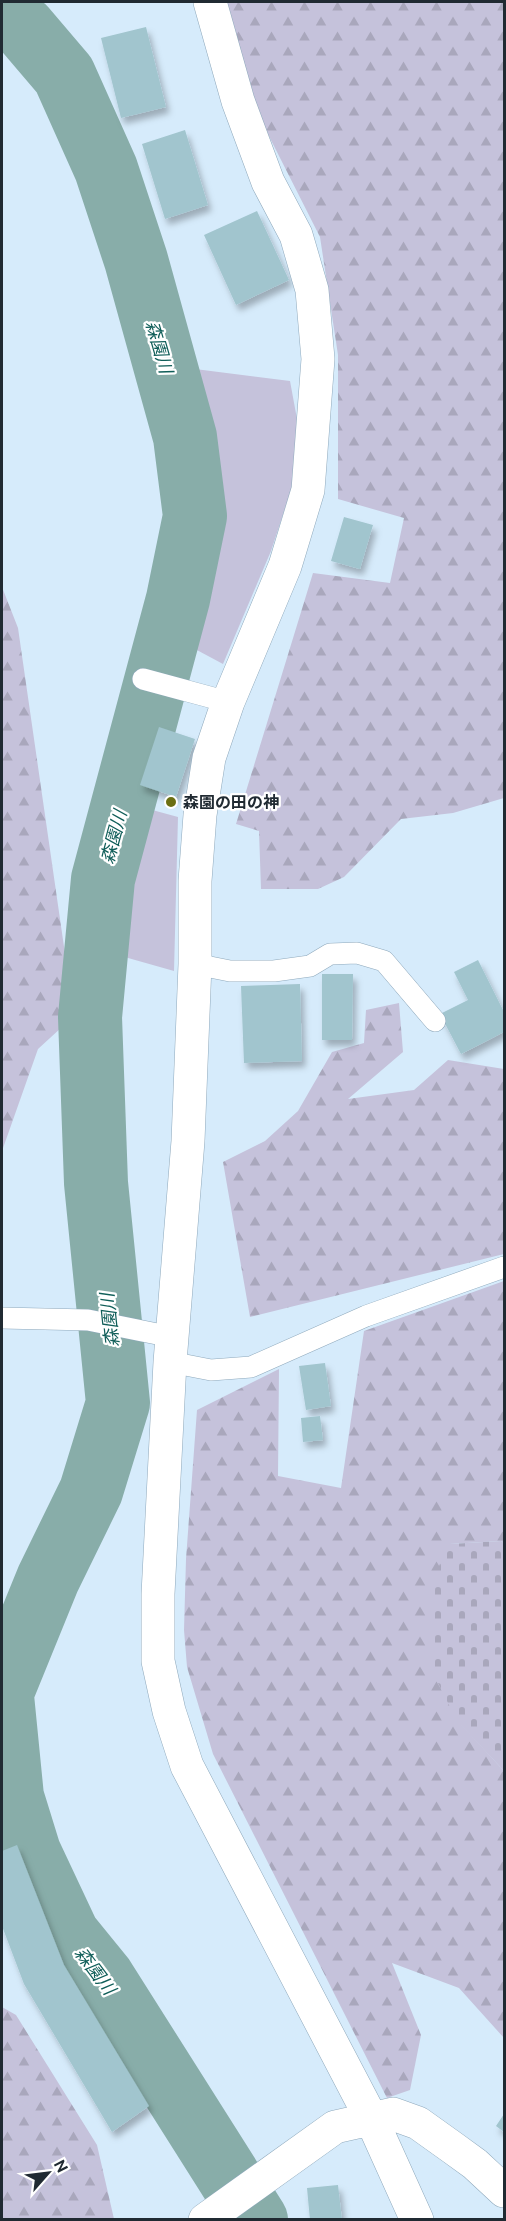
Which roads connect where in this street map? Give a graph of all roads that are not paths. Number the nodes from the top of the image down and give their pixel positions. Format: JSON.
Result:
{"nodes":[{"id":1,"x":210,"y":2,"type":"edge"},
{"id":2,"x":143,"y":680,"type":"dead end"},
{"id":3,"x":228,"y":702,"type":"junction"},
{"id":4,"x":195,"y":963,"type":"junction"},
{"id":5,"x":435,"y":1021,"type":"dead end"},
{"id":6,"x":504,"y":1267,"type":"edge"},
{"id":7,"x":2,"y":1318,"type":"edge"},
{"id":8,"x":171,"y":1350,"type":"junction"},
{"id":9,"x":371,"y":2118,"type":"junction"},
{"id":10,"x":504,"y":2191,"type":"edge"},
{"id":11,"x":215,"y":2213,"type":"edge"},
{"id":12,"x":417,"y":2220,"type":"edge"}],
"edges":[{"from":1,"to":3,"type":"street"},
{"from":2,"to":3,"type":"lane"},
{"from":3,"to":4,"type":"street"},
{"from":4,"to":5,"type":"lane"},
{"from":4,"to":8,"type":"street"},
{"from":6,"to":8,"type":"lane"},
{"from":7,"to":8,"type":"lane"},
{"from":8,"to":9,"type":"street"},
{"from":9,"to":10,"type":"street"},
{"from":9,"to":11,"type":"street"},
{"from":9,"to":12,"type":"street"}]}
